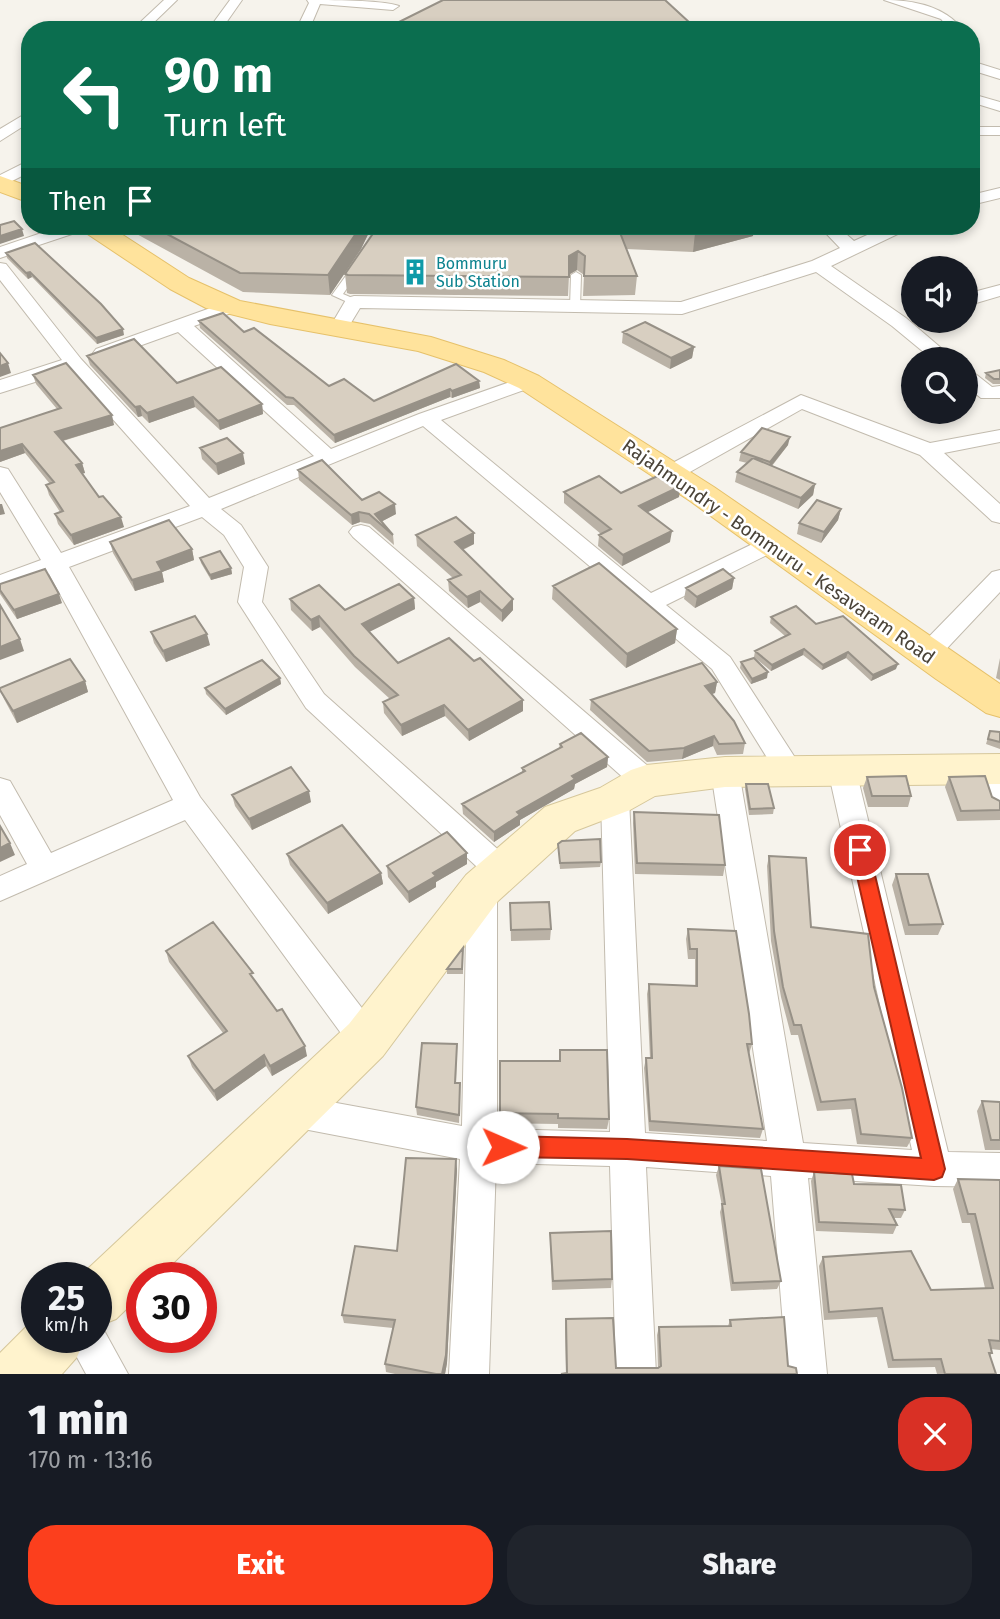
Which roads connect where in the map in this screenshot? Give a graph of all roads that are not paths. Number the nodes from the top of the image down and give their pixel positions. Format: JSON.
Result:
{"nodes":[{"id":1,"x":171,"y":0,"type":"edge"},
{"id":2,"x":236,"y":0,"type":"edge"},
{"id":3,"x":314,"y":0,"type":"edge"},
{"id":4,"x":890,"y":0,"type":"edge"},
{"id":5,"x":393,"y":6,"type":"dead end"},
{"id":6,"x":148,"y":21,"type":"edge"},
{"id":7,"x":221,"y":21,"type":"edge"},
{"id":8,"x":306,"y":21,"type":"edge"},
{"id":9,"x":949,"y":21,"type":"edge"},
{"id":10,"x":980,"y":68,"type":"edge"},
{"id":11,"x":1000,"y":75,"type":"edge"},
{"id":12,"x":980,"y":100,"type":"edge"},
{"id":13,"x":1000,"y":107,"type":"edge"},
{"id":14,"x":21,"y":121,"type":"edge"},
{"id":15,"x":980,"y":131,"type":"edge"},
{"id":16,"x":1000,"y":131,"type":"edge"},
{"id":17,"x":0,"y":136,"type":"edge"},
{"id":18,"x":21,"y":170,"type":"edge"},
{"id":19,"x":0,"y":183,"type":"edge"},
{"id":20,"x":21,"y":192,"type":"edge"},
{"id":21,"x":1000,"y":194,"type":"edge"},
{"id":22,"x":980,"y":198,"type":"edge"},
{"id":23,"x":52,"y":235,"type":"edge"},
{"id":24,"x":108,"y":235,"type":"edge"},
{"id":25,"x":840,"y":235,"type":"edge"},
{"id":26,"x":881,"y":235,"type":"edge"},
{"id":27,"x":852,"y":249,"type":"junction"},
{"id":28,"x":0,"y":253,"type":"edge"},
{"id":29,"x":360,"y":261,"type":"edge"},
{"id":30,"x":818,"y":265,"type":"junction"},
{"id":31,"x":0,"y":268,"type":"edge"},
{"id":32,"x":576,"y":275,"type":"edge"},
{"id":33,"x":1000,"y":289,"type":"edge"},
{"id":34,"x":978,"y":296,"type":"edge"},
{"id":35,"x":230,"y":307,"type":"junction"},
{"id":36,"x":575,"y":307,"type":"junction"},
{"id":37,"x":347,"y":315,"type":"junction"},
{"id":38,"x":901,"y":317,"type":"edge"},
{"id":39,"x":181,"y":325,"type":"junction"},
{"id":40,"x":919,"y":333,"type":"edge"},
{"id":41,"x":932,"y":347,"type":"edge"},
{"id":42,"x":74,"y":363,"type":"junction"},
{"id":43,"x":528,"y":382,"type":"junction"},
{"id":44,"x":978,"y":385,"type":"edge"},
{"id":45,"x":0,"y":387,"type":"edge"},
{"id":46,"x":996,"y":398,"type":"edge"},
{"id":47,"x":426,"y":418,"type":"junction"},
{"id":48,"x":1000,"y":436,"type":"edge"},
{"id":49,"x":928,"y":450,"type":"junction"},
{"id":50,"x":330,"y":458,"type":"junction"},
{"id":51,"x":673,"y":472,"type":"junction"},
{"id":52,"x":0,"y":474,"type":"edge"},
{"id":53,"x":205,"y":508,"type":"junction"},
{"id":54,"x":1000,"y":516,"type":"edge"},
{"id":55,"x":361,"y":532,"type":"dead end"},
{"id":56,"x":773,"y":543,"type":"junction"},
{"id":57,"x":55,"y":563,"type":"junction"},
{"id":58,"x":1000,"y":578,"type":"edge"},
{"id":59,"x":0,"y":584,"type":"edge"},
{"id":60,"x":649,"y":604,"type":"junction"},
{"id":61,"x":926,"y":655,"type":"junction"},
{"id":62,"x":1000,"y":703,"type":"edge"},
{"id":63,"x":789,"y":770,"type":"junction"},
{"id":64,"x":842,"y":770,"type":"junction"},
{"id":65,"x":725,"y":772,"type":"junction"},
{"id":66,"x":997,"y":779,"type":"edge"},
{"id":67,"x":0,"y":789,"type":"edge"},
{"id":68,"x":631,"y":790,"type":"junction"},
{"id":69,"x":190,"y":805,"type":"junction"},
{"id":70,"x":45,"y":869,"type":"junction"},
{"id":71,"x":492,"y":879,"type":"junction"},
{"id":72,"x":0,"y":889,"type":"edge"},
{"id":73,"x":366,"y":1040,"type":"junction"},
{"id":74,"x":293,"y":1111,"type":"junction"},
{"id":75,"x":479,"y":1146,"type":"junction"},
{"id":76,"x":627,"y":1149,"type":"junction"},
{"id":77,"x":788,"y":1160,"type":"junction"},
{"id":78,"x":934,"y":1169,"type":"junction"},
{"id":79,"x":1000,"y":1170,"type":"edge"},
{"id":80,"x":112,"y":1284,"type":"edge"},
{"id":81,"x":42,"y":1353,"type":"edge"},
{"id":82,"x":96,"y":1353,"type":"edge"},
{"id":83,"x":21,"y":1374,"type":"edge"},
{"id":84,"x":108,"y":1374,"type":"edge"},
{"id":85,"x":469,"y":1374,"type":"edge"},
{"id":86,"x":635,"y":1374,"type":"edge"},
{"id":87,"x":807,"y":1374,"type":"edge"}],
"edges":[{"from":1,"to":6,"type":"street"},
{"from":2,"to":7,"type":"street"},
{"from":3,"to":5,"type":"street"},
{"from":3,"to":8,"type":"street"},
{"from":4,"to":9,"type":"street"},
{"from":10,"to":11,"type":"street"},
{"from":12,"to":13,"type":"street"},
{"from":14,"to":17,"type":"street"},
{"from":15,"to":16,"type":"street"},
{"from":18,"to":19,"type":"street"},
{"from":19,"to":20,"type":"main road"},
{"from":21,"to":22,"type":"street"},
{"from":23,"to":28,"type":"street"},
{"from":24,"to":35,"type":"main road","name":"Rajahmundry - Bommuru - Kesavaram Road"},
{"from":25,"to":27,"type":"street"},
{"from":26,"to":27,"type":"street"},
{"from":27,"to":30,"type":"street"},
{"from":29,"to":37,"type":"lane"},
{"from":30,"to":36,"type":"street"},
{"from":30,"to":38,"type":"street"},
{"from":31,"to":42,"type":"street"},
{"from":32,"to":36,"type":"lane"},
{"from":33,"to":34,"type":"street"},
{"from":35,"to":37,"type":"main road","name":"Rajahmundry - Bommuru - Kesavaram Road"},
{"from":35,"to":39,"type":"street"},
{"from":36,"to":37,"type":"street"},
{"from":37,"to":43,"type":"main road","name":"Rajahmundry - Bommuru - Kesavaram Road"},
{"from":39,"to":42,"type":"street"},
{"from":39,"to":50,"type":"street"},
{"from":40,"to":41,"type":"street"},
{"from":42,"to":45,"type":"street"},
{"from":42,"to":53,"type":"street"},
{"from":43,"to":47,"type":"street"},
{"from":43,"to":51,"type":"main road","name":"Rajahmundry - Bommuru - Kesavaram Road"},
{"from":44,"to":46,"type":"street"},
{"from":47,"to":50,"type":"street"},
{"from":47,"to":60,"type":"street"},
{"from":48,"to":49,"type":"street"},
{"from":49,"to":51,"type":"street"},
{"from":49,"to":54,"type":"street"},
{"from":50,"to":53,"type":"street"},
{"from":51,"to":56,"type":"main road","name":"Rajahmundry - Bommuru - Kesavaram Road"},
{"from":52,"to":57,"type":"street"},
{"from":53,"to":57,"type":"street"},
{"from":53,"to":71,"type":"street"},
{"from":55,"to":68,"type":"street"},
{"from":56,"to":60,"type":"street"},
{"from":56,"to":61,"type":"main road","name":"Rajahmundry - Bommuru - Kesavaram Road"},
{"from":57,"to":59,"type":"street"},
{"from":57,"to":69,"type":"street"},
{"from":58,"to":61,"type":"street"},
{"from":60,"to":63,"type":"street"},
{"from":61,"to":62,"type":"main road","name":"Rajahmundry - Bommuru - Kesavaram Road"},
{"from":63,"to":64,"type":"main road"},
{"from":63,"to":65,"type":"main road"},
{"from":64,"to":66,"type":"main road"},
{"from":64,"to":78,"type":"street"},
{"from":65,"to":68,"type":"main road"},
{"from":65,"to":77,"type":"street"},
{"from":67,"to":70,"type":"street"},
{"from":68,"to":71,"type":"main road"},
{"from":68,"to":76,"type":"street"},
{"from":69,"to":70,"type":"street"},
{"from":69,"to":73,"type":"street"},
{"from":70,"to":72,"type":"street"},
{"from":71,"to":73,"type":"main road"},
{"from":71,"to":75,"type":"street"},
{"from":73,"to":74,"type":"main road"},
{"from":74,"to":75,"type":"street"},
{"from":74,"to":80,"type":"main road"},
{"from":75,"to":76,"type":"street"},
{"from":75,"to":85,"type":"street"},
{"from":76,"to":77,"type":"street"},
{"from":76,"to":86,"type":"street"},
{"from":77,"to":78,"type":"street"},
{"from":77,"to":87,"type":"street"},
{"from":78,"to":79,"type":"street"},
{"from":81,"to":83,"type":"main road"},
{"from":82,"to":84,"type":"street"}]}
